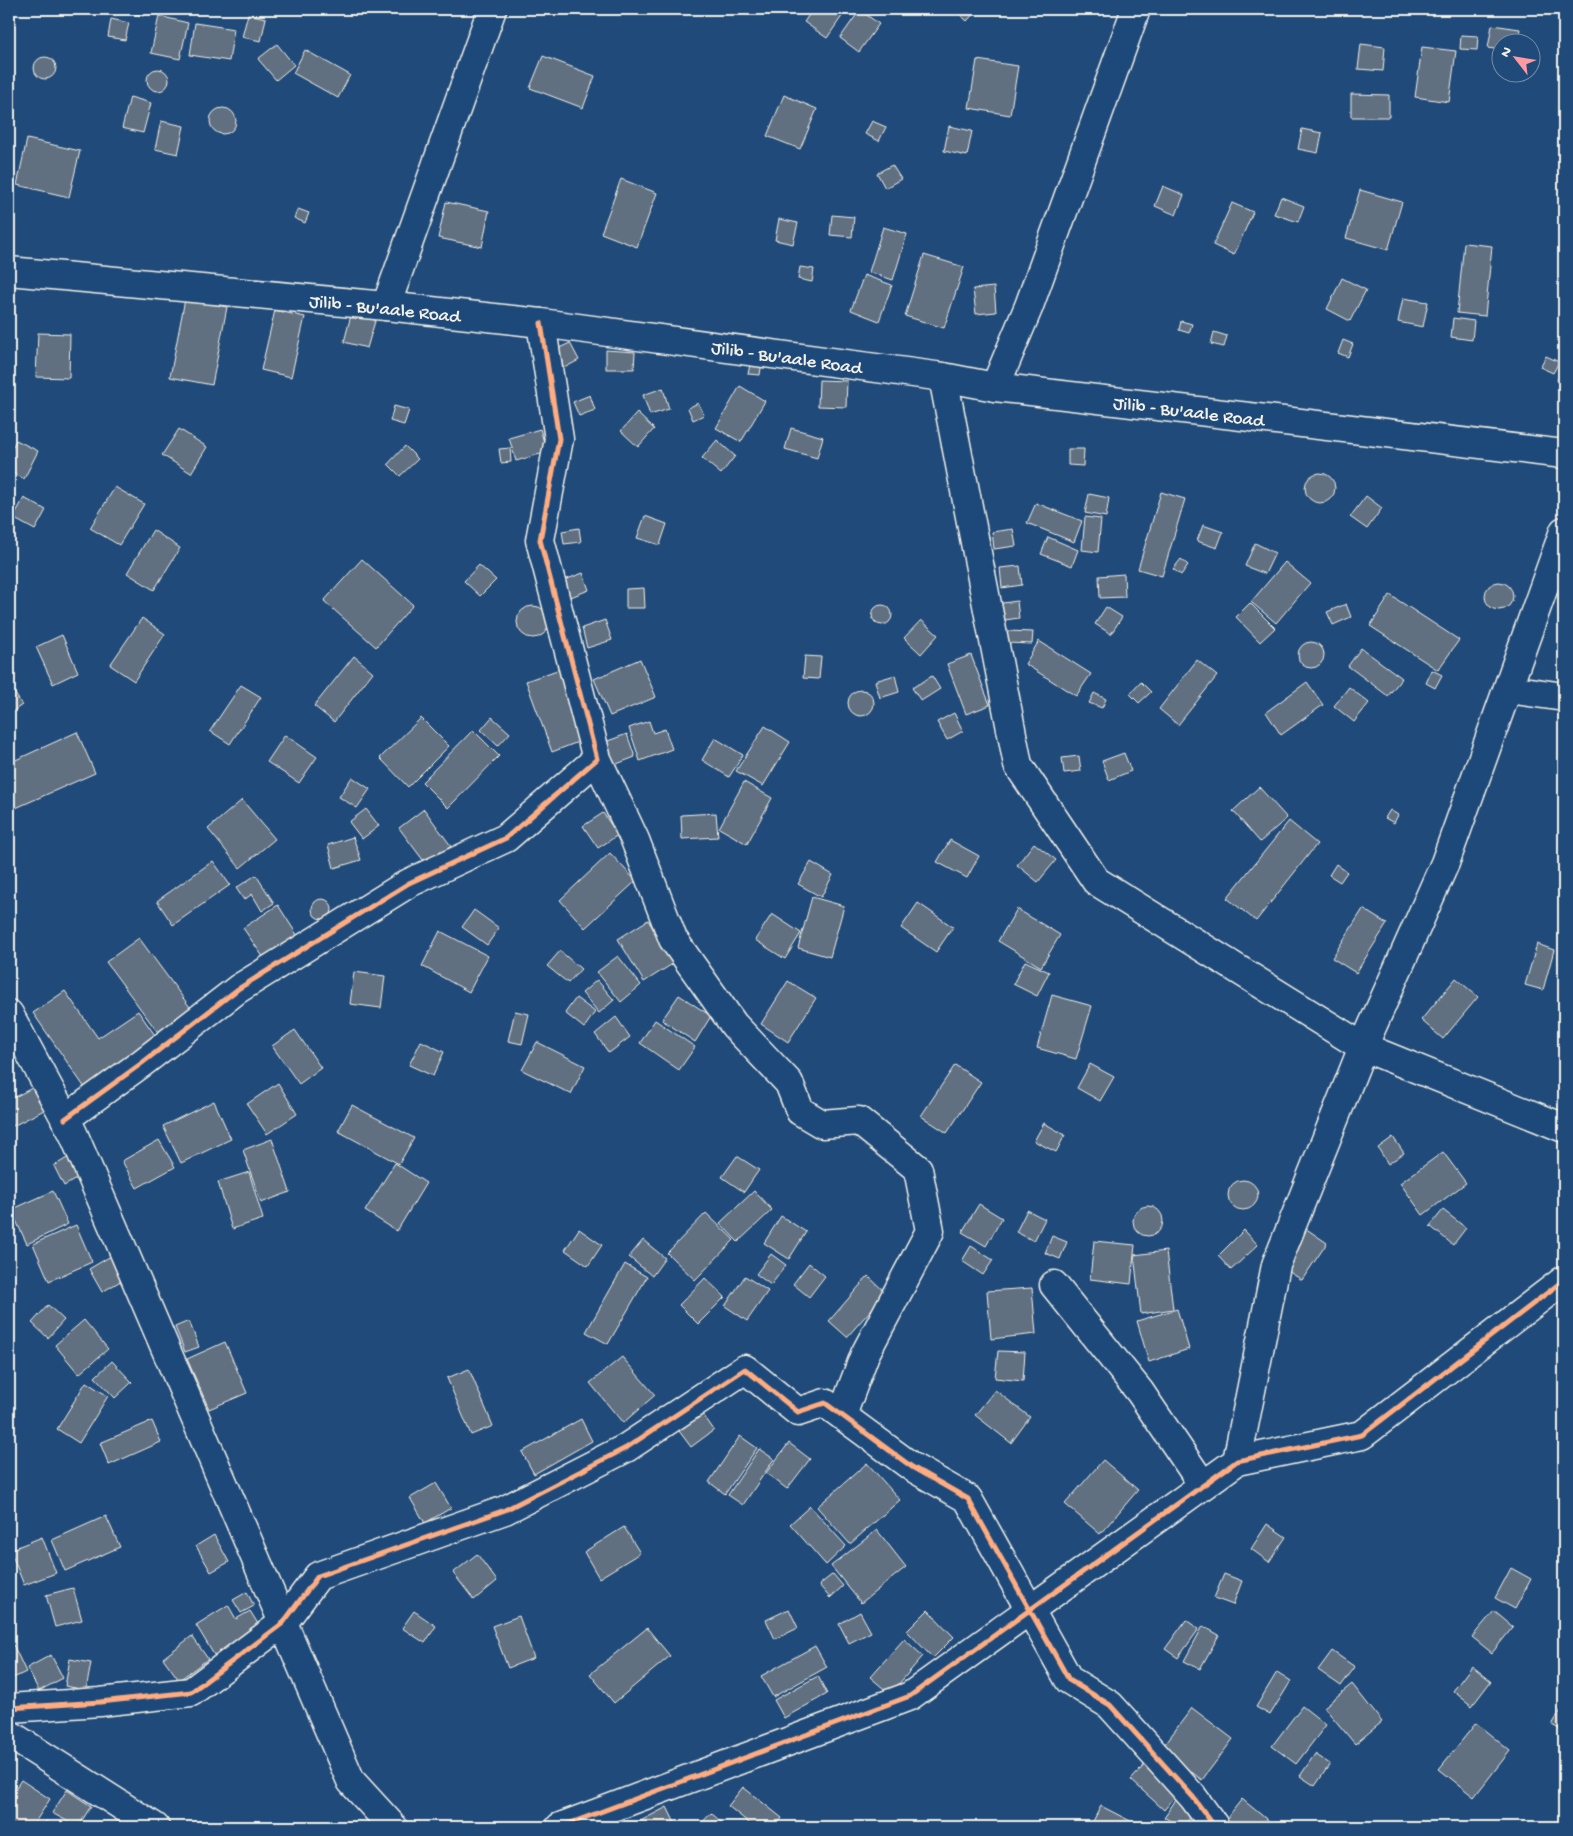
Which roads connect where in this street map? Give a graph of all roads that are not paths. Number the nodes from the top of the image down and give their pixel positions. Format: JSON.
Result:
{"nodes":[{"id":1,"x":492,"y":9,"type":"edge"},
{"id":2,"x":1136,"y":9,"type":"edge"},
{"id":3,"x":9,"y":271,"type":"edge"},
{"id":4,"x":386,"y":306,"type":"junction"},
{"id":5,"x":541,"y":323,"type":"junction"},
{"id":6,"x":942,"y":377,"type":"junction"},
{"id":7,"x":995,"y":388,"type":"junction"},
{"id":8,"x":1564,"y":454,"type":"edge"},
{"id":9,"x":1564,"y":531,"type":"edge"},
{"id":10,"x":1508,"y":689,"type":"junction"},
{"id":11,"x":1564,"y":697,"type":"edge"},
{"id":12,"x":597,"y":759,"type":"junction"},
{"id":13,"x":9,"y":1014,"type":"edge"},
{"id":14,"x":1363,"y":1047,"type":"junction"},
{"id":15,"x":65,"y":1119,"type":"junction"},
{"id":16,"x":1564,"y":1128,"type":"edge"},
{"id":17,"x":1564,"y":1280,"type":"edge"},
{"id":18,"x":1054,"y":1285,"type":"dead end"},
{"id":19,"x":842,"y":1415,"type":"junction"},
{"id":20,"x":1236,"y":1461,"type":"junction"},
{"id":21,"x":1203,"y":1485,"type":"junction"},
{"id":22,"x":1029,"y":1611,"type":"junction"},
{"id":23,"x":283,"y":1623,"type":"junction"},
{"id":24,"x":9,"y":1708,"type":"edge"},
{"id":25,"x":9,"y":1734,"type":"edge"},
{"id":26,"x":155,"y":1827,"type":"edge"},
{"id":27,"x":393,"y":1827,"type":"edge"},
{"id":28,"x":560,"y":1827,"type":"edge"},
{"id":29,"x":1215,"y":1827,"type":"edge"}],
"edges":[{"from":1,"to":4,"type":"street"},
{"from":2,"to":7,"type":"street"},
{"from":3,"to":4,"type":"street","name":"Jilib - Bu'aale Road"},
{"from":4,"to":5,"type":"street","name":"Jilib - Bu'aale Road"},
{"from":5,"to":6,"type":"street","name":"Jilib - Bu'aale Road"},
{"from":5,"to":12,"type":"street"},
{"from":6,"to":7,"type":"street","name":"Jilib - Bu'aale Road"},
{"from":6,"to":14,"type":"street"},
{"from":7,"to":8,"type":"street","name":"Jilib - Bu'aale Road"},
{"from":9,"to":10,"type":"street"},
{"from":10,"to":11,"type":"street"},
{"from":10,"to":14,"type":"street"},
{"from":12,"to":15,"type":"street"},
{"from":12,"to":19,"type":"street"},
{"from":13,"to":15,"type":"street"},
{"from":14,"to":16,"type":"street"},
{"from":14,"to":20,"type":"street"},
{"from":15,"to":23,"type":"street"},
{"from":17,"to":20,"type":"street"},
{"from":18,"to":21,"type":"street"},
{"from":19,"to":22,"type":"street"},
{"from":19,"to":23,"type":"street"},
{"from":20,"to":21,"type":"street"},
{"from":21,"to":22,"type":"street"},
{"from":22,"to":28,"type":"street"},
{"from":22,"to":29,"type":"street"},
{"from":23,"to":24,"type":"street"},
{"from":23,"to":27,"type":"street"},
{"from":25,"to":26,"type":"street"}]}
